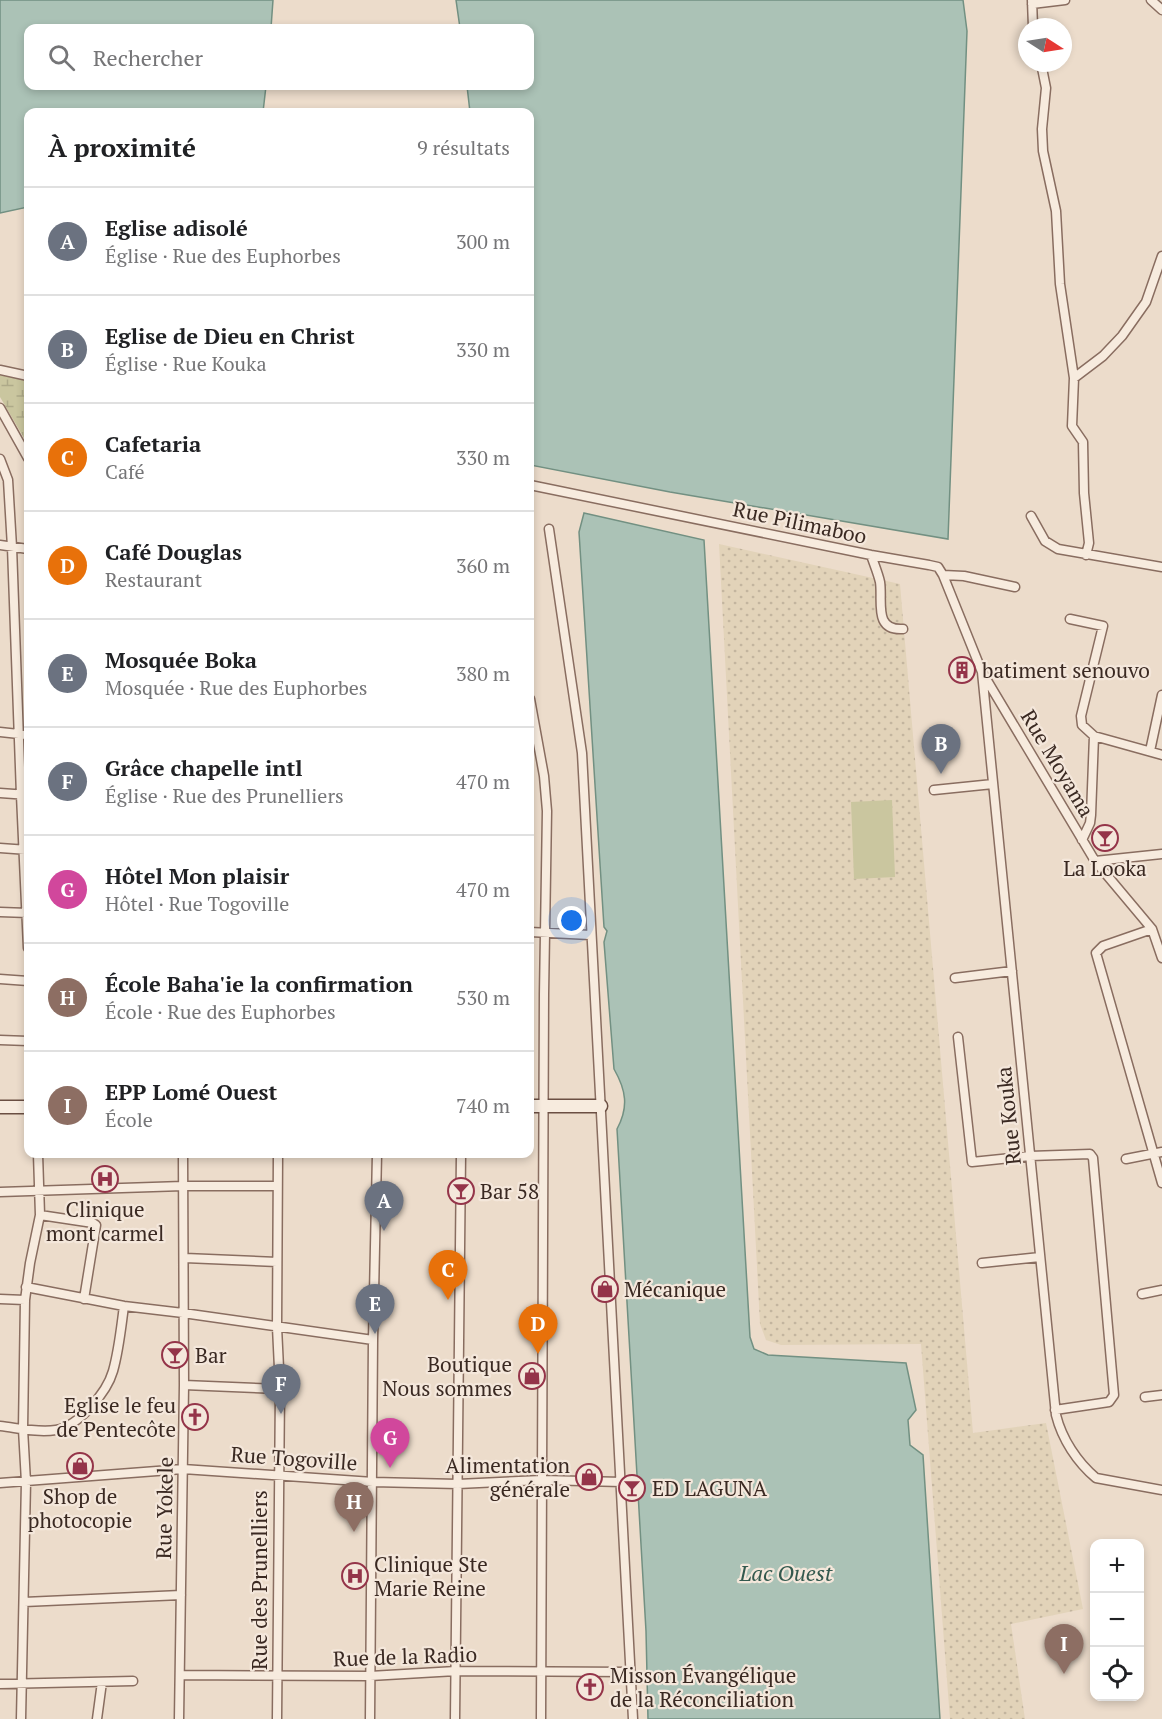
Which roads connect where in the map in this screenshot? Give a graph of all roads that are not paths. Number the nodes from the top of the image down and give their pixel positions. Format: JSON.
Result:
{"nodes":[{"id":1,"x":1065,"y":0,"type":"edge"},
{"id":2,"x":1151,"y":0,"type":"edge"},
{"id":3,"x":1032,"y":2,"type":"edge"},
{"id":4,"x":1162,"y":10,"type":"edge"},
{"id":5,"x":1033,"y":18,"type":"edge"},
{"id":6,"x":1043,"y":72,"type":"edge"},
{"id":7,"x":1162,"y":256,"type":"edge"},
{"id":8,"x":0,"y":370,"type":"edge"},
{"id":9,"x":24,"y":375,"type":"edge"},
{"id":10,"x":1074,"y":378,"type":"junction"},
{"id":11,"x":0,"y":408,"type":"edge"},
{"id":12,"x":24,"y":451,"type":"edge"},
{"id":13,"x":0,"y":459,"type":"edge"},
{"id":14,"x":534,"y":486,"type":"edge"},
{"id":15,"x":1031,"y":516,"type":"dead end"},
{"id":16,"x":549,"y":529,"type":"dead end"},
{"id":17,"x":0,"y":545,"type":"edge"},
{"id":18,"x":12,"y":547,"type":"junction"},
{"id":19,"x":24,"y":548,"type":"edge"},
{"id":20,"x":871,"y":555,"type":"junction"},
{"id":21,"x":1086,"y":555,"type":"junction"},
{"id":22,"x":1162,"y":567,"type":"edge"},
{"id":23,"x":943,"y":575,"type":"junction"},
{"id":24,"x":1015,"y":587,"type":"dead end"},
{"id":25,"x":1070,"y":619,"type":"dead end"},
{"id":26,"x":903,"y":629,"type":"dead end"},
{"id":27,"x":982,"y":672,"type":"junction"},
{"id":28,"x":1162,"y":695,"type":"edge"},
{"id":29,"x":534,"y":722,"type":"edge"},
{"id":30,"x":0,"y":732,"type":"edge"},
{"id":31,"x":24,"y":735,"type":"edge"},
{"id":32,"x":1094,"y":736,"type":"junction"},
{"id":33,"x":1150,"y":751,"type":"junction"},
{"id":34,"x":1162,"y":755,"type":"edge"},
{"id":35,"x":993,"y":784,"type":"junction"},
{"id":36,"x":934,"y":790,"type":"dead end"},
{"id":37,"x":0,"y":793,"type":"edge"},
{"id":38,"x":24,"y":795,"type":"edge"},
{"id":39,"x":1082,"y":840,"type":"junction"},
{"id":40,"x":0,"y":848,"type":"edge"},
{"id":41,"x":24,"y":850,"type":"edge"},
{"id":42,"x":1162,"y":854,"type":"edge"},
{"id":43,"x":1095,"y":861,"type":"junction"},
{"id":44,"x":0,"y":912,"type":"edge"},
{"id":45,"x":24,"y":913,"type":"edge"},
{"id":46,"x":1152,"y":929,"type":"junction"},
{"id":47,"x":534,"y":933,"type":"edge"},
{"id":48,"x":545,"y":933,"type":"junction"},
{"id":49,"x":590,"y":935,"type":"junction"},
{"id":50,"x":1162,"y":958,"type":"edge"},
{"id":51,"x":1012,"y":971,"type":"junction"},
{"id":52,"x":955,"y":978,"type":"dead end"},
{"id":53,"x":0,"y":979,"type":"edge"},
{"id":54,"x":24,"y":981,"type":"edge"},
{"id":55,"x":958,"y":1037,"type":"dead end"},
{"id":56,"x":0,"y":1040,"type":"edge"},
{"id":57,"x":24,"y":1041,"type":"edge"},
{"id":58,"x":534,"y":1106,"type":"edge"},
{"id":59,"x":545,"y":1106,"type":"junction"},
{"id":60,"x":601,"y":1106,"type":"junction"},
{"id":61,"x":0,"y":1107,"type":"edge"},
{"id":62,"x":24,"y":1107,"type":"edge"},
{"id":63,"x":1158,"y":1153,"type":"edge"},
{"id":64,"x":1030,"y":1155,"type":"junction"},
{"id":65,"x":38,"y":1158,"type":"edge"},
{"id":66,"x":183,"y":1158,"type":"edge"},
{"id":67,"x":278,"y":1158,"type":"edge"},
{"id":68,"x":377,"y":1158,"type":"edge"},
{"id":69,"x":461,"y":1158,"type":"edge"},
{"id":70,"x":1126,"y":1159,"type":"dead end"},
{"id":71,"x":1162,"y":1183,"type":"edge"},
{"id":72,"x":183,"y":1186,"type":"junction"},
{"id":73,"x":277,"y":1186,"type":"junction"},
{"id":74,"x":41,"y":1191,"type":"junction"},
{"id":75,"x":0,"y":1192,"type":"edge"},
{"id":76,"x":40,"y":1215,"type":"junction"},
{"id":77,"x":1040,"y":1257,"type":"junction"},
{"id":78,"x":184,"y":1258,"type":"junction"},
{"id":79,"x":277,"y":1262,"type":"junction"},
{"id":80,"x":982,"y":1263,"type":"dead end"},
{"id":81,"x":26,"y":1287,"type":"junction"},
{"id":82,"x":1162,"y":1290,"type":"edge"},
{"id":83,"x":1142,"y":1294,"type":"dead end"},
{"id":84,"x":0,"y":1299,"type":"edge"},
{"id":85,"x":84,"y":1299,"type":"junction"},
{"id":86,"x":25,"y":1300,"type":"junction"},
{"id":87,"x":124,"y":1306,"type":"junction"},
{"id":88,"x":183,"y":1312,"type":"junction"},
{"id":89,"x":277,"y":1327,"type":"junction"},
{"id":90,"x":373,"y":1340,"type":"junction"},
{"id":91,"x":184,"y":1385,"type":"junction"},
{"id":92,"x":280,"y":1389,"type":"junction"},
{"id":93,"x":1162,"y":1395,"type":"edge"},
{"id":94,"x":1145,"y":1397,"type":"dead end"},
{"id":95,"x":1055,"y":1410,"type":"junction"},
{"id":96,"x":0,"y":1426,"type":"edge"},
{"id":97,"x":23,"y":1429,"type":"junction"},
{"id":98,"x":183,"y":1469,"type":"junction"},
{"id":99,"x":278,"y":1474,"type":"junction"},
{"id":100,"x":542,"y":1480,"type":"junction"},
{"id":101,"x":26,"y":1482,"type":"junction"},
{"id":102,"x":373,"y":1482,"type":"junction"},
{"id":103,"x":622,"y":1482,"type":"junction"},
{"id":104,"x":0,"y":1483,"type":"edge"},
{"id":105,"x":458,"y":1484,"type":"junction"},
{"id":106,"x":1162,"y":1490,"type":"edge"},
{"id":107,"x":181,"y":1595,"type":"junction"},
{"id":108,"x":24,"y":1602,"type":"junction"},
{"id":109,"x":456,"y":1671,"type":"junction"},
{"id":110,"x":541,"y":1672,"type":"junction"},
{"id":111,"x":631,"y":1672,"type":"junction"},
{"id":112,"x":180,"y":1675,"type":"junction"},
{"id":113,"x":277,"y":1676,"type":"junction"},
{"id":114,"x":370,"y":1676,"type":"junction"},
{"id":115,"x":133,"y":1681,"type":"dead end"},
{"id":116,"x":102,"y":1682,"type":"junction"},
{"id":117,"x":22,"y":1683,"type":"junction"},
{"id":118,"x":0,"y":1684,"type":"edge"},
{"id":119,"x":21,"y":1719,"type":"edge"},
{"id":120,"x":97,"y":1719,"type":"edge"},
{"id":121,"x":179,"y":1719,"type":"edge"},
{"id":122,"x":277,"y":1719,"type":"edge"},
{"id":123,"x":370,"y":1719,"type":"edge"},
{"id":124,"x":455,"y":1719,"type":"edge"},
{"id":125,"x":541,"y":1719,"type":"edge"},
{"id":126,"x":633,"y":1719,"type":"edge"}],
"edges":[{"from":1,"to":3,"type":"street"},
{"from":2,"to":4,"type":"street"},
{"from":3,"to":5,"type":"street"},
{"from":6,"to":10,"type":"street"},
{"from":7,"to":10,"type":"street"},
{"from":8,"to":9,"type":"street"},
{"from":10,"to":21,"type":"street"},
{"from":11,"to":12,"type":"street"},
{"from":13,"to":18,"type":"street"},
{"from":14,"to":20,"type":"street","name":"Rue Pilimaboo"},
{"from":15,"to":21,"type":"street"},
{"from":16,"to":49,"type":"street"},
{"from":17,"to":18,"type":"street"},
{"from":18,"to":19,"type":"street"},
{"from":18,"to":31,"type":"street"},
{"from":20,"to":23,"type":"street","name":"Rue Pilimaboo"},
{"from":20,"to":26,"type":"street"},
{"from":21,"to":22,"type":"street"},
{"from":23,"to":24,"type":"street","name":"Rue Pilimaboo"},
{"from":23,"to":27,"type":"street","name":"Rue Moyama"},
{"from":25,"to":32,"type":"street"},
{"from":27,"to":35,"type":"street","name":"Rue Kouka"},
{"from":27,"to":39,"type":"street","name":"Rue Moyama"},
{"from":28,"to":33,"type":"street"},
{"from":29,"to":48,"type":"street"},
{"from":30,"to":31,"type":"street"},
{"from":32,"to":33,"type":"street"},
{"from":32,"to":39,"type":"street"},
{"from":33,"to":34,"type":"street"},
{"from":35,"to":36,"type":"street"},
{"from":35,"to":51,"type":"street","name":"Rue Kouka"},
{"from":37,"to":38,"type":"street"},
{"from":39,"to":43,"type":"street","name":"Rue Moyama"},
{"from":40,"to":41,"type":"street"},
{"from":42,"to":43,"type":"street"},
{"from":43,"to":46,"type":"street","name":"Rue Moyama"},
{"from":44,"to":45,"type":"street"},
{"from":46,"to":50,"type":"street","name":"Rue Moyama"},
{"from":46,"to":63,"type":"street"},
{"from":47,"to":48,"type":"street"},
{"from":48,"to":49,"type":"street"},
{"from":48,"to":59,"type":"street"},
{"from":49,"to":60,"type":"street"},
{"from":51,"to":52,"type":"street"},
{"from":51,"to":64,"type":"street","name":"Rue Kouka"},
{"from":53,"to":54,"type":"street"},
{"from":55,"to":64,"type":"street"},
{"from":56,"to":57,"type":"street"},
{"from":58,"to":59,"type":"street"},
{"from":59,"to":60,"type":"street"},
{"from":59,"to":100,"type":"street"},
{"from":60,"to":103,"type":"street"},
{"from":61,"to":62,"type":"street"},
{"from":63,"to":70,"type":"street"},
{"from":63,"to":71,"type":"street"},
{"from":64,"to":77,"type":"street","name":"Rue Kouka"},
{"from":64,"to":95,"type":"street"},
{"from":65,"to":74,"type":"street"},
{"from":66,"to":72,"type":"street","name":"Rue Yokele"},
{"from":67,"to":73,"type":"street","name":"Rue des Prunelliers"},
{"from":68,"to":90,"type":"street"},
{"from":69,"to":105,"type":"street"},
{"from":72,"to":73,"type":"street"},
{"from":72,"to":74,"type":"street"},
{"from":72,"to":78,"type":"street","name":"Rue Yokele"},
{"from":73,"to":79,"type":"street","name":"Rue des Prunelliers"},
{"from":74,"to":75,"type":"street"},
{"from":74,"to":76,"type":"street"},
{"from":76,"to":81,"type":"street"},
{"from":76,"to":85,"type":"street"},
{"from":77,"to":80,"type":"street"},
{"from":77,"to":95,"type":"street","name":"Rue Kouka"},
{"from":78,"to":79,"type":"street"},
{"from":78,"to":88,"type":"street","name":"Rue Yokele"},
{"from":79,"to":89,"type":"street","name":"Rue des Prunelliers"},
{"from":81,"to":85,"type":"street"},
{"from":81,"to":86,"type":"street"},
{"from":82,"to":83,"type":"street"},
{"from":84,"to":86,"type":"street"},
{"from":85,"to":87,"type":"street"},
{"from":86,"to":97,"type":"street"},
{"from":87,"to":88,"type":"street"},
{"from":87,"to":97,"type":"street"},
{"from":88,"to":89,"type":"street"},
{"from":88,"to":91,"type":"street","name":"Rue Yokele"},
{"from":89,"to":90,"type":"street"},
{"from":89,"to":92,"type":"street","name":"Rue des Prunelliers"},
{"from":90,"to":102,"type":"street"},
{"from":91,"to":92,"type":"street"},
{"from":91,"to":98,"type":"street","name":"Rue Yokele"},
{"from":92,"to":99,"type":"street","name":"Rue des Prunelliers"},
{"from":93,"to":94,"type":"street"},
{"from":95,"to":106,"type":"street","name":"Rue Kouka"},
{"from":96,"to":97,"type":"street"},
{"from":97,"to":101,"type":"street"},
{"from":98,"to":99,"type":"street","name":"Rue Togoville"},
{"from":98,"to":101,"type":"street","name":"Rue Togoville"},
{"from":98,"to":107,"type":"street","name":"Rue Yokele"},
{"from":99,"to":102,"type":"street","name":"Rue Togoville"},
{"from":99,"to":113,"type":"street","name":"Rue des Prunelliers"},
{"from":100,"to":103,"type":"street","name":"Rue Togoville"},
{"from":100,"to":105,"type":"street","name":"Rue Togoville"},
{"from":100,"to":110,"type":"street"},
{"from":101,"to":104,"type":"street","name":"Rue Togoville"},
{"from":101,"to":108,"type":"street"},
{"from":102,"to":105,"type":"street","name":"Rue Togoville"},
{"from":102,"to":114,"type":"street"},
{"from":103,"to":111,"type":"street"},
{"from":105,"to":109,"type":"street"},
{"from":107,"to":108,"type":"street"},
{"from":107,"to":112,"type":"street","name":"Rue Yokele"},
{"from":108,"to":117,"type":"street"},
{"from":109,"to":110,"type":"street","name":"Rue de la Radio"},
{"from":109,"to":114,"type":"street","name":"Rue de la Radio"},
{"from":109,"to":124,"type":"street"},
{"from":110,"to":111,"type":"street","name":"Rue de la Radio"},
{"from":110,"to":125,"type":"street"},
{"from":111,"to":126,"type":"street"},
{"from":112,"to":113,"type":"street","name":"Rue de la Radio"},
{"from":112,"to":121,"type":"street","name":"Rue Yokele"},
{"from":113,"to":114,"type":"street","name":"Rue de la Radio"},
{"from":113,"to":122,"type":"street","name":"Rue des Prunelliers"},
{"from":114,"to":123,"type":"street"},
{"from":115,"to":116,"type":"street"},
{"from":116,"to":117,"type":"street"},
{"from":116,"to":120,"type":"street"},
{"from":117,"to":118,"type":"street"},
{"from":117,"to":119,"type":"street"}]}
